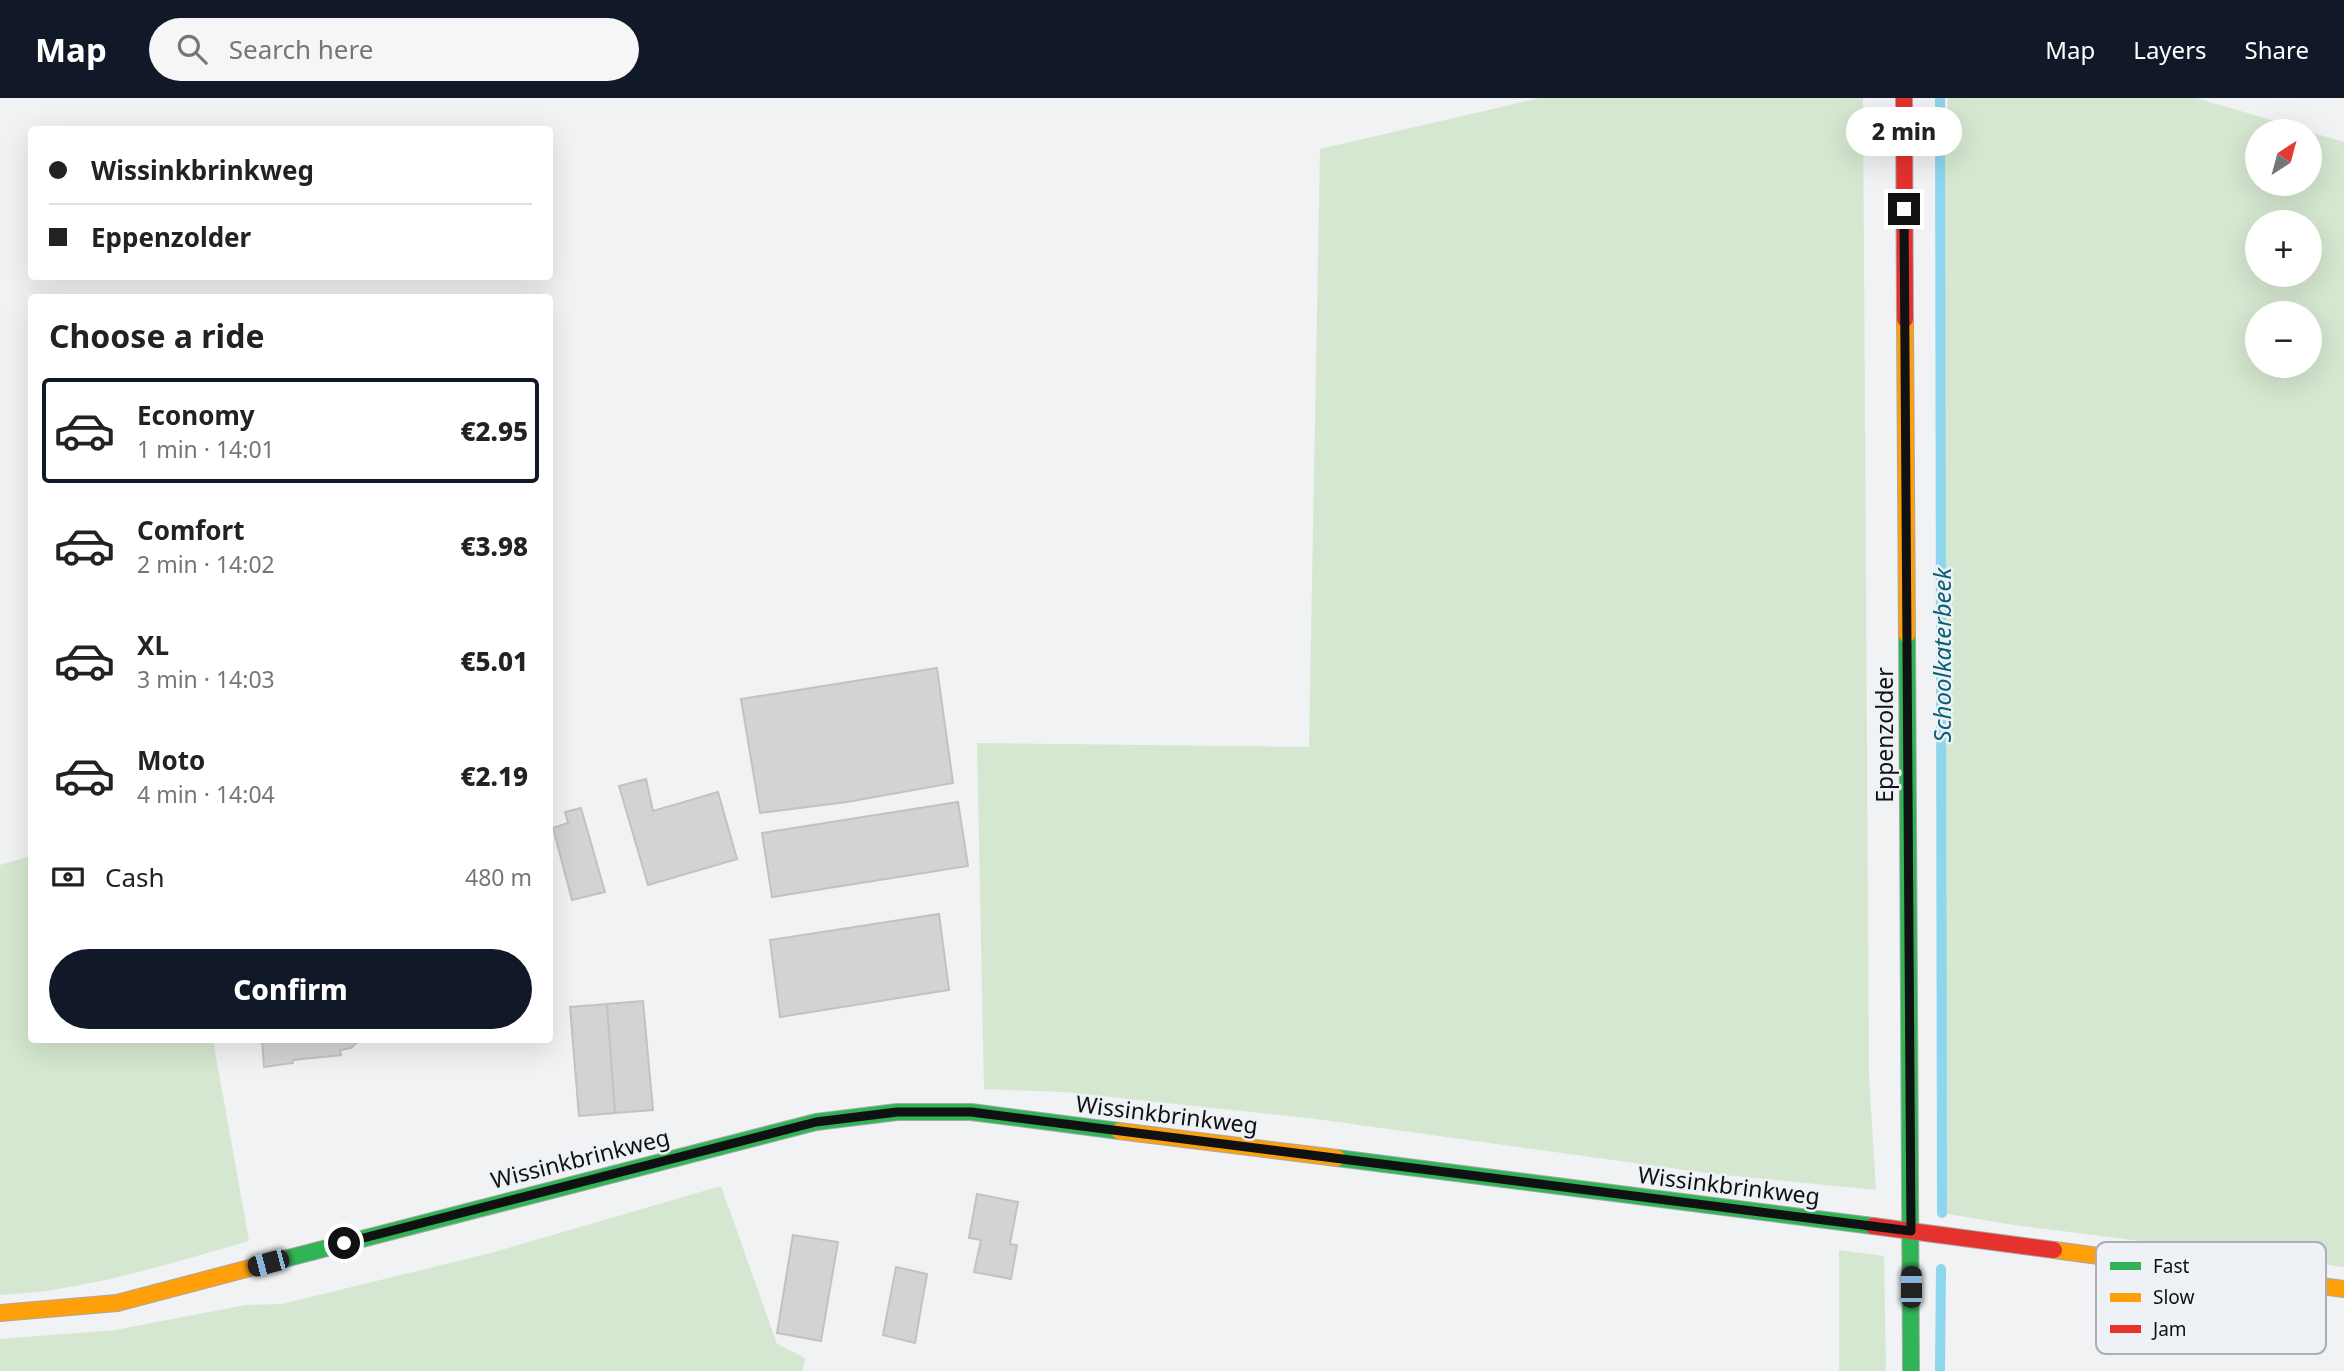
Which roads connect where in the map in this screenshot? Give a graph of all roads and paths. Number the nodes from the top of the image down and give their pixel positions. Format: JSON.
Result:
{"nodes":[{"id":1,"x":1903,"y":98,"type":"edge"},
{"id":2,"x":1911,"y":1231,"type":"junction"},
{"id":3,"x":2096,"y":1256,"type":"edge"},
{"id":4,"x":2326,"y":1287,"type":"edge"},
{"id":5,"x":2344,"y":1289,"type":"edge"},
{"id":6,"x":0,"y":1313,"type":"edge"},
{"id":7,"x":1911,"y":1371,"type":"edge"}],
"edges":[{"from":1,"to":2,"type":"street","name":"Eppenzolder"},
{"from":2,"to":3,"type":"street","name":"Wissinkbrinkweg"},
{"from":2,"to":6,"type":"street","name":"Wissinkbrinkweg"},
{"from":2,"to":7,"type":"street","name":"Eppenzolder"},
{"from":4,"to":5,"type":"street","name":"Wissinkbrinkweg"}]}
